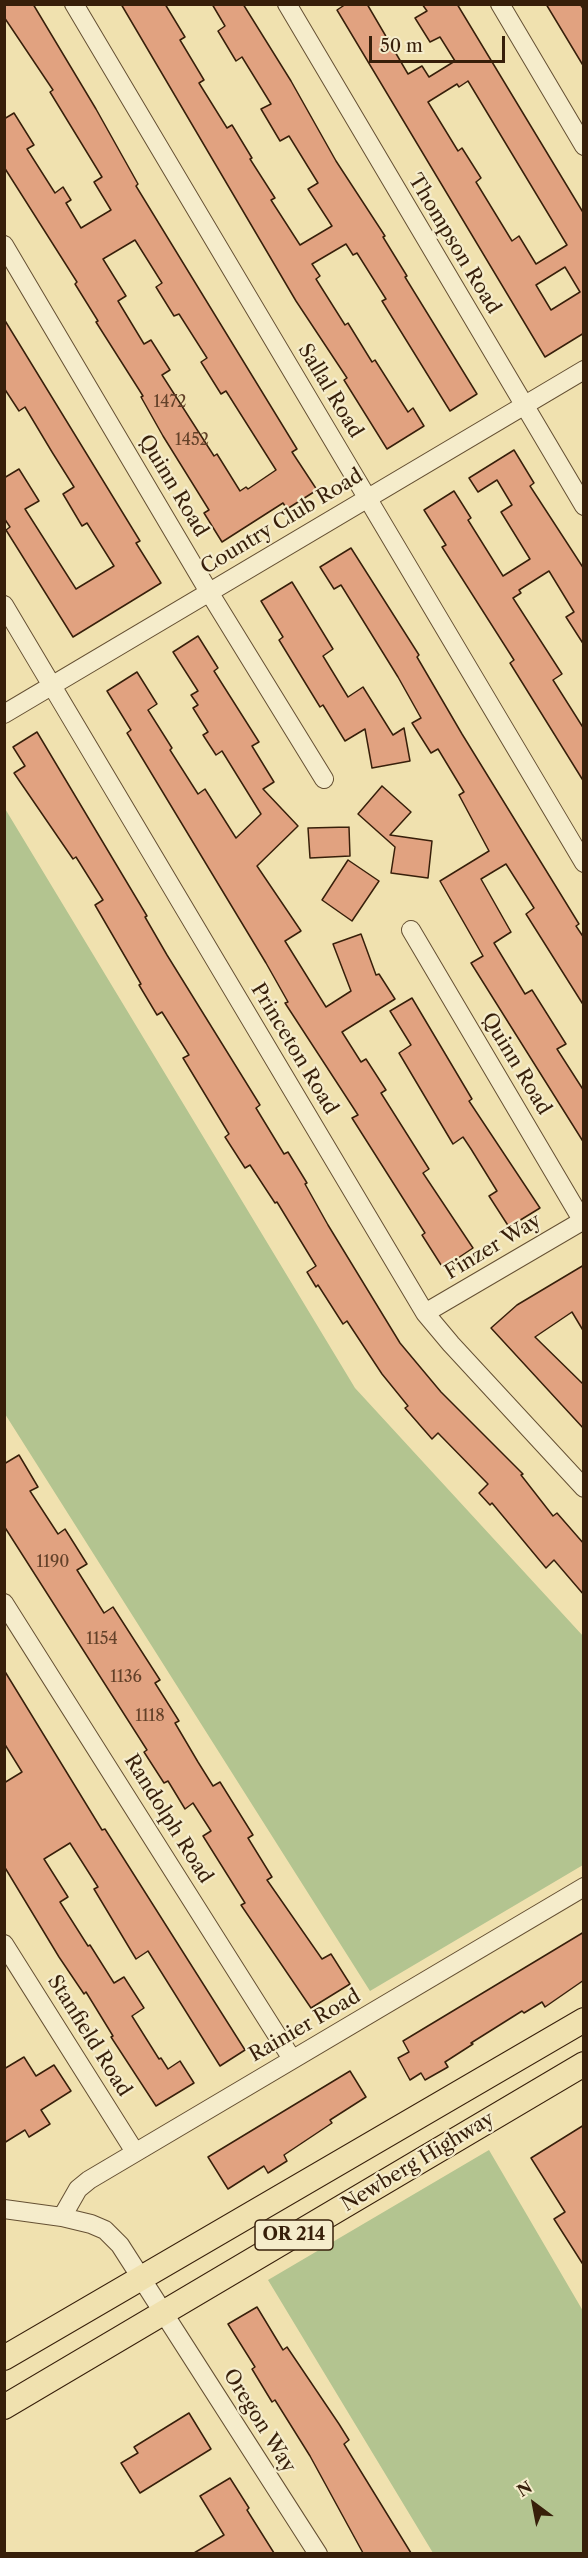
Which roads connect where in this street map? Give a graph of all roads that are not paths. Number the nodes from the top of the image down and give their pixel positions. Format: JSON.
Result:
{"nodes":[{"id":1,"x":74,"y":4,"type":"edge"},
{"id":2,"x":287,"y":4,"type":"edge"},
{"id":3,"x":500,"y":4,"type":"edge"},
{"id":4,"x":584,"y":146,"type":"edge"},
{"id":5,"x":4,"y":245,"type":"edge"},
{"id":6,"x":584,"y":370,"type":"edge"},
{"id":7,"x":524,"y":405,"type":"junction"},
{"id":8,"x":367,"y":498,"type":"junction"},
{"id":9,"x":584,"y":506,"type":"edge"},
{"id":10,"x":209,"y":592,"type":"junction"},
{"id":11,"x":4,"y":605,"type":"edge"},
{"id":12,"x":52,"y":686,"type":"junction"},
{"id":13,"x":4,"y":714,"type":"edge"},
{"id":14,"x":324,"y":779,"type":"dead end"},
{"id":15,"x":584,"y":863,"type":"edge"},
{"id":16,"x":411,"y":930,"type":"dead end"},
{"id":17,"x":583,"y":1220,"type":"edge"},
{"id":18,"x":425,"y":1313,"type":"junction"},
{"id":19,"x":584,"y":1488,"type":"edge"},
{"id":20,"x":4,"y":1603,"type":"edge"},
{"id":21,"x":584,"y":1887,"type":"edge"},
{"id":22,"x":4,"y":1944,"type":"edge"},
{"id":23,"x":584,"y":2020,"type":"edge"},
{"id":24,"x":292,"y":2059,"type":"junction"},
{"id":25,"x":584,"y":2064,"type":"edge"},
{"id":26,"x":135,"y":2152,"type":"junction"},
{"id":27,"x":4,"y":2209,"type":"edge"},
{"id":28,"x":63,"y":2217,"type":"junction"},
{"id":29,"x":142,"y":2276,"type":"junction"},
{"id":30,"x":164,"y":2312,"type":"junction"},
{"id":31,"x":4,"y":2358,"type":"edge"},
{"id":32,"x":4,"y":2407,"type":"edge"},
{"id":33,"x":318,"y":2553,"type":"edge"}],
"edges":[{"from":1,"to":8,"type":"street","name":"Sallal Road"},
{"from":2,"to":7,"type":"street","name":"Thompson Road"},
{"from":3,"to":4,"type":"street"},
{"from":5,"to":10,"type":"street","name":"Quinn Road"},
{"from":6,"to":7,"type":"street","name":"Country Club Road"},
{"from":7,"to":8,"type":"street","name":"Country Club Road"},
{"from":7,"to":9,"type":"street","name":"Thompson Road"},
{"from":8,"to":10,"type":"street","name":"Country Club Road"},
{"from":8,"to":15,"type":"street","name":"Sallal Road"},
{"from":10,"to":12,"type":"street","name":"Country Club Road"},
{"from":10,"to":14,"type":"street","name":"Quinn Road"},
{"from":11,"to":12,"type":"street","name":"Princeton Road"},
{"from":12,"to":13,"type":"street","name":"Country Club Road"},
{"from":12,"to":18,"type":"street","name":"Princeton Road"},
{"from":16,"to":17,"type":"street","name":"Quinn Road"},
{"from":17,"to":18,"type":"street","name":"Finzer Way"},
{"from":18,"to":19,"type":"street","name":"Princeton Road"},
{"from":20,"to":24,"type":"street","name":"Randolph Road"},
{"from":21,"to":24,"type":"street","name":"Rainier Road"},
{"from":22,"to":26,"type":"street","name":"Stanfield Road"},
{"from":23,"to":29,"type":"main road","name":"Newberg Highway","number":"OR 214"},
{"from":24,"to":26,"type":"street","name":"Rainier Road"},
{"from":25,"to":30,"type":"main road","name":"Newberg Highway","number":"OR 214"},
{"from":26,"to":28,"type":"street","name":"Rainier Road"},
{"from":27,"to":28,"type":"street"},
{"from":28,"to":29,"type":"street"},
{"from":29,"to":30,"type":"street"},
{"from":29,"to":31,"type":"main road","name":"Newberg Highway","number":"OR 214"},
{"from":30,"to":32,"type":"main road","name":"Newberg Highway","number":"OR 214"},
{"from":30,"to":33,"type":"street","name":"Oregon Way"}]}
